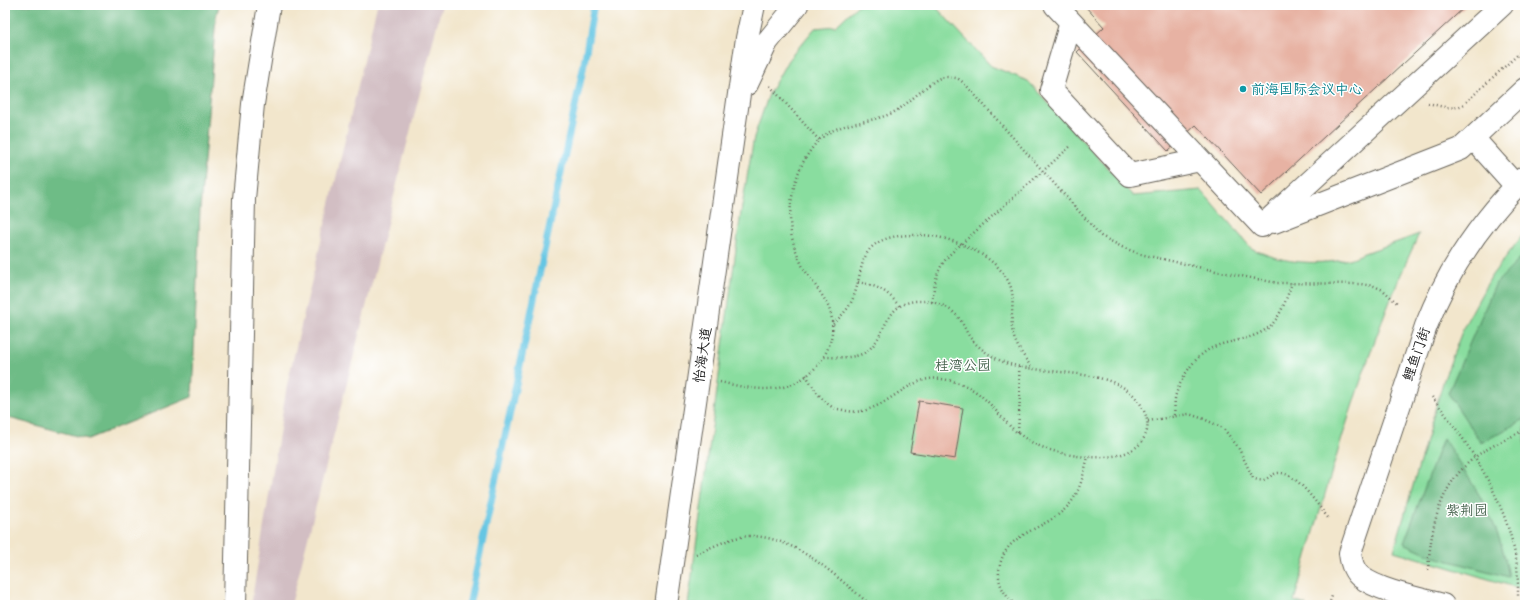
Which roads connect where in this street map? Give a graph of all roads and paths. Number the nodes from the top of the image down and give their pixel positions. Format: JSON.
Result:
{"nodes":[{"id":1,"x":269,"y":5,"type":"edge"},
{"id":2,"x":754,"y":5,"type":"edge"},
{"id":3,"x":797,"y":5,"type":"edge"},
{"id":4,"x":1055,"y":5,"type":"edge"},
{"id":5,"x":1502,"y":5,"type":"edge"},
{"id":6,"x":1071,"y":22,"type":"junction"},
{"id":7,"x":1525,"y":48,"type":"edge"},
{"id":8,"x":767,"y":82,"type":"dead end"},
{"id":9,"x":1525,"y":89,"type":"edge"},
{"id":10,"x":1402,"y":97,"type":"junction"},
{"id":11,"x":738,"y":105,"type":"junction"},
{"id":12,"x":1088,"y":130,"type":"junction"},
{"id":13,"x":1473,"y":138,"type":"junction"},
{"id":14,"x":819,"y":140,"type":"junction"},
{"id":15,"x":1200,"y":160,"type":"junction"},
{"id":16,"x":1043,"y":171,"type":"junction"},
{"id":17,"x":1521,"y":181,"type":"edge"},
{"id":18,"x":1262,"y":226,"type":"junction"},
{"id":19,"x":961,"y":244,"type":"junction"},
{"id":20,"x":858,"y":282,"type":"junction"},
{"id":21,"x":1292,"y":283,"type":"junction"},
{"id":22,"x":932,"y":302,"type":"junction"},
{"id":23,"x":1398,"y":304,"type":"dead end"},
{"id":24,"x":899,"y":306,"type":"junction"},
{"id":25,"x":833,"y":325,"type":"junction"},
{"id":26,"x":824,"y":356,"type":"junction"},
{"id":27,"x":1019,"y":366,"type":"junction"},
{"id":28,"x":1032,"y":369,"type":"junction"},
{"id":29,"x":806,"y":375,"type":"junction"},
{"id":30,"x":719,"y":382,"type":"dead end"},
{"id":31,"x":1432,"y":397,"type":"dead end"},
{"id":32,"x":1174,"y":415,"type":"junction"},
{"id":33,"x":1148,"y":421,"type":"junction"},
{"id":34,"x":1525,"y":429,"type":"edge"},
{"id":35,"x":1018,"y":433,"type":"junction"},
{"id":36,"x":1088,"y":457,"type":"junction"},
{"id":37,"x":1475,"y":457,"type":"junction"},
{"id":38,"x":1329,"y":519,"type":"dead end"},
{"id":39,"x":693,"y":556,"type":"dead end"},
{"id":40,"x":1428,"y":570,"type":"dead end"},
{"id":41,"x":1332,"y":596,"type":"dead end"},
{"id":42,"x":1518,"y":596,"type":"dead end"},
{"id":43,"x":235,"y":605,"type":"edge"},
{"id":44,"x":666,"y":605,"type":"edge"},
{"id":45,"x":871,"y":605,"type":"edge"},
{"id":46,"x":1015,"y":605,"type":"edge"},
{"id":47,"x":1329,"y":605,"type":"edge"},
{"id":48,"x":1443,"y":605,"type":"edge"}],
"edges":[{"from":1,"to":43,"type":"street"},
{"from":2,"to":11,"type":"street","name":"怡海大道"},
{"from":3,"to":11,"type":"street","name":"怡海大道"},
{"from":4,"to":6,"type":"street"},
{"from":5,"to":10,"type":"street"},
{"from":6,"to":12,"type":"street"},
{"from":6,"to":15,"type":"street"},
{"from":7,"to":10,"type":"path"},
{"from":8,"to":14,"type":"path"},
{"from":9,"to":13,"type":"street"},
{"from":10,"to":18,"type":"street"},
{"from":11,"to":44,"type":"street","name":"怡海大道"},
{"from":12,"to":15,"type":"street"},
{"from":12,"to":16,"type":"path"},
{"from":13,"to":17,"type":"street"},
{"from":13,"to":18,"type":"street"},
{"from":14,"to":16,"type":"path"},
{"from":14,"to":25,"type":"path"},
{"from":15,"to":18,"type":"street"},
{"from":16,"to":19,"type":"path"},
{"from":16,"to":21,"type":"path"},
{"from":17,"to":48,"type":"street","name":"鲤鱼门街"},
{"from":19,"to":20,"type":"path"},
{"from":19,"to":22,"type":"path"},
{"from":19,"to":28,"type":"path"},
{"from":20,"to":24,"type":"path"},
{"from":20,"to":25,"type":"path"},
{"from":21,"to":23,"type":"path"},
{"from":21,"to":32,"type":"path"},
{"from":22,"to":24,"type":"path"},
{"from":22,"to":27,"type":"path"},
{"from":24,"to":26,"type":"path"},
{"from":25,"to":26,"type":"path"},
{"from":26,"to":29,"type":"path"},
{"from":27,"to":28,"type":"path"},
{"from":27,"to":35,"type":"path"},
{"from":28,"to":33,"type":"path"},
{"from":29,"to":30,"type":"path"},
{"from":29,"to":35,"type":"path"},
{"from":31,"to":37,"type":"path"},
{"from":32,"to":33,"type":"path"},
{"from":32,"to":38,"type":"path"},
{"from":33,"to":36,"type":"path"},
{"from":34,"to":37,"type":"path"},
{"from":35,"to":36,"type":"path"},
{"from":36,"to":46,"type":"path"},
{"from":37,"to":40,"type":"path"},
{"from":37,"to":42,"type":"path"},
{"from":39,"to":45,"type":"path"},
{"from":41,"to":47,"type":"path"}]}
